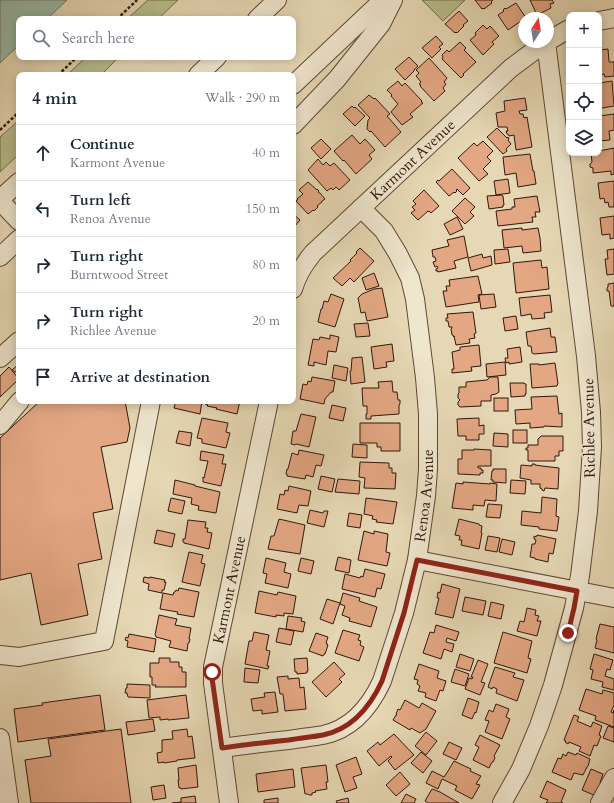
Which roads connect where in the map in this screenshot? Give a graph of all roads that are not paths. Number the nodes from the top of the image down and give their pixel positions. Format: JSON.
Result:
{"nodes":[{"id":1,"x":383,"y":0,"type":"edge"},
{"id":2,"x":394,"y":0,"type":"edge"},
{"id":3,"x":272,"y":2,"type":"edge"},
{"id":4,"x":260,"y":16,"type":"edge"},
{"id":5,"x":614,"y":18,"type":"edge"},
{"id":6,"x":602,"y":20,"type":"edge"},
{"id":7,"x":566,"y":31,"type":"edge"},
{"id":8,"x":554,"y":38,"type":"edge"},
{"id":9,"x":539,"y":48,"type":"edge"},
{"id":10,"x":548,"y":48,"type":"edge"},
{"id":11,"x":214,"y":60,"type":"edge"},
{"id":12,"x":201,"y":72,"type":"edge"},
{"id":13,"x":296,"y":82,"type":"edge"},
{"id":14,"x":296,"y":122,"type":"edge"},
{"id":15,"x":16,"y":185,"type":"edge"},
{"id":16,"x":0,"y":200,"type":"edge"},
{"id":17,"x":361,"y":208,"type":"junction"},
{"id":18,"x":16,"y":218,"type":"edge"},
{"id":19,"x":16,"y":242,"type":"edge"},
{"id":20,"x":0,"y":257,"type":"edge"},
{"id":21,"x":296,"y":282,"type":"edge"},
{"id":22,"x":16,"y":344,"type":"edge"},
{"id":23,"x":0,"y":358,"type":"edge"},
{"id":24,"x":18,"y":404,"type":"edge"},
{"id":25,"x":151,"y":404,"type":"edge"},
{"id":26,"x":268,"y":404,"type":"edge"},
{"id":27,"x":0,"y":425,"type":"edge"},
{"id":28,"x":417,"y":560,"type":"junction"},
{"id":29,"x":577,"y":591,"type":"junction"},
{"id":30,"x":614,"y":598,"type":"edge"},
{"id":31,"x":0,"y":655,"type":"edge"},
{"id":32,"x":0,"y":738,"type":"edge"},
{"id":33,"x":222,"y":748,"type":"junction"},
{"id":34,"x":614,"y":778,"type":"edge"},
{"id":35,"x":9,"y":803,"type":"edge"},
{"id":36,"x":229,"y":803,"type":"edge"},
{"id":37,"x":502,"y":803,"type":"edge"},
{"id":38,"x":600,"y":803,"type":"edge"}],
"edges":[{"from":1,"to":13,"type":"street"},
{"from":2,"to":14,"type":"street"},
{"from":3,"to":4,"type":"street"},
{"from":5,"to":6,"type":"street"},
{"from":7,"to":8,"type":"street","name":"Karmont Avenue"},
{"from":9,"to":17,"type":"street","name":"Karmont Avenue"},
{"from":10,"to":29,"type":"street","name":"Richlee Avenue"},
{"from":11,"to":12,"type":"street"},
{"from":15,"to":16,"type":"street"},
{"from":16,"to":18,"type":"street"},
{"from":17,"to":21,"type":"street","name":"Karmont Avenue"},
{"from":17,"to":28,"type":"street","name":"Renoa Avenue"},
{"from":19,"to":20,"type":"street"},
{"from":22,"to":23,"type":"street"},
{"from":24,"to":27,"type":"street"},
{"from":25,"to":31,"type":"street"},
{"from":26,"to":33,"type":"street","name":"Karmont Avenue"},
{"from":28,"to":29,"type":"street"},
{"from":28,"to":33,"type":"street","name":"Renoa Avenue"},
{"from":29,"to":30,"type":"street"},
{"from":29,"to":37,"type":"street","name":"Richlee Avenue"},
{"from":32,"to":35,"type":"street"},
{"from":33,"to":36,"type":"street","name":"Karmont Avenue"},
{"from":34,"to":38,"type":"street"}]}
